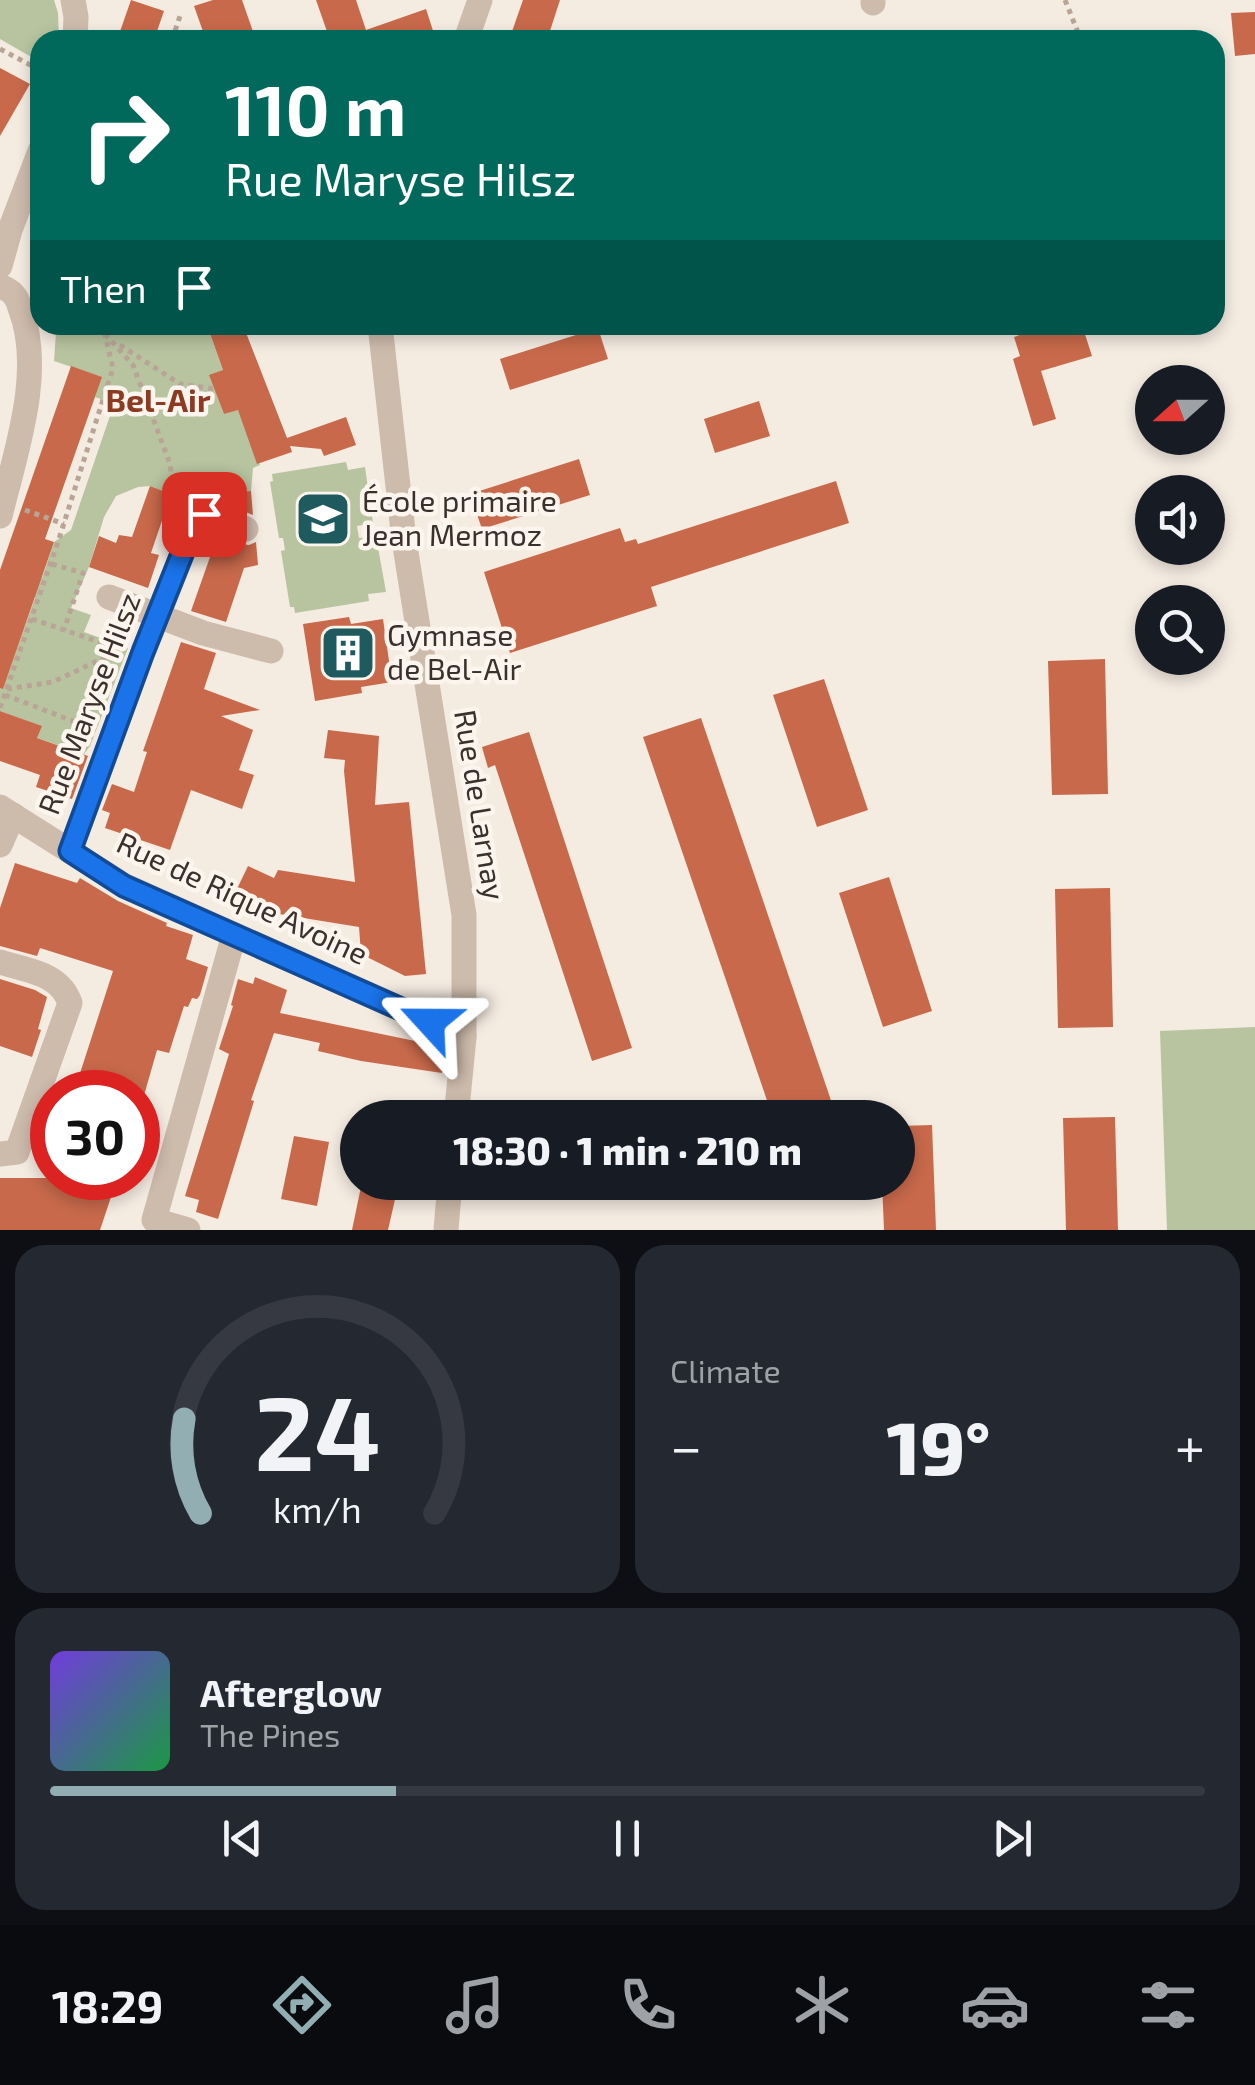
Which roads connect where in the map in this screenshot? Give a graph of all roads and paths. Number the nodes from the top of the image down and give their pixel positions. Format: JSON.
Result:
{"nodes":[{"id":1,"x":72,"y":0,"type":"edge"},
{"id":2,"x":480,"y":0,"type":"edge"},
{"id":3,"x":1065,"y":0,"type":"edge"},
{"id":4,"x":180,"y":16,"type":"dead end"},
{"id":5,"x":75,"y":30,"type":"edge"},
{"id":6,"x":175,"y":30,"type":"edge"},
{"id":7,"x":470,"y":30,"type":"edge"},
{"id":8,"x":1078,"y":30,"type":"edge"},
{"id":9,"x":0,"y":49,"type":"edge"},
{"id":10,"x":30,"y":65,"type":"edge"},
{"id":11,"x":30,"y":177,"type":"edge"},
{"id":12,"x":0,"y":266,"type":"edge"},
{"id":13,"x":0,"y":286,"type":"edge"},
{"id":14,"x":105,"y":335,"type":"junction"},
{"id":15,"x":381,"y":335,"type":"edge"},
{"id":16,"x":215,"y":389,"type":"dead end"},
{"id":17,"x":2,"y":509,"type":"edge"},
{"id":18,"x":64,"y":524,"type":"junction"},
{"id":19,"x":246,"y":528,"type":"dead end"},
{"id":20,"x":192,"y":529,"type":"junction"},
{"id":21,"x":51,"y":563,"type":"junction"},
{"id":22,"x":109,"y":597,"type":"dead end"},
{"id":23,"x":158,"y":616,"type":"junction"},
{"id":24,"x":32,"y":619,"type":"junction"},
{"id":25,"x":64,"y":630,"type":"junction"},
{"id":26,"x":124,"y":648,"type":"junction"},
{"id":27,"x":271,"y":651,"type":"dead end"},
{"id":28,"x":115,"y":666,"type":"dead end"},
{"id":29,"x":6,"y":692,"type":"junction"},
{"id":30,"x":0,"y":708,"type":"edge"},
{"id":31,"x":92,"y":728,"type":"dead end"},
{"id":32,"x":7,"y":811,"type":"edge"},
{"id":33,"x":0,"y":845,"type":"edge"},
{"id":34,"x":70,"y":851,"type":"junction"},
{"id":35,"x":234,"y":934,"type":"junction"},
{"id":36,"x":0,"y":962,"type":"edge"},
{"id":37,"x":464,"y":1037,"type":"junction"},
{"id":38,"x":458,"y":1100,"type":"edge"},
{"id":39,"x":0,"y":1154,"type":"edge"},
{"id":40,"x":448,"y":1200,"type":"edge"},
{"id":41,"x":188,"y":1230,"type":"edge"},
{"id":42,"x":446,"y":1230,"type":"edge"}],
"edges":[{"from":1,"to":5,"type":"street"},
{"from":2,"to":7,"type":"street"},
{"from":3,"to":8,"type":"path"},
{"from":4,"to":6,"type":"path"},
{"from":9,"to":10,"type":"path"},
{"from":11,"to":12,"type":"street"},
{"from":13,"to":17,"type":"street"},
{"from":14,"to":16,"type":"path"},
{"from":14,"to":18,"type":"path"},
{"from":14,"to":20,"type":"path"},
{"from":15,"to":37,"type":"street","name":"Rue de Larnay"},
{"from":17,"to":18,"type":"path"},
{"from":18,"to":21,"type":"path"},
{"from":19,"to":20,"type":"street"},
{"from":20,"to":23,"type":"street","name":"Rue Maryse Hilsz"},
{"from":21,"to":24,"type":"path"},
{"from":21,"to":25,"type":"path"},
{"from":22,"to":23,"type":"street"},
{"from":23,"to":27,"type":"street"},
{"from":23,"to":34,"type":"street","name":"Rue Maryse Hilsz"},
{"from":24,"to":25,"type":"path"},
{"from":24,"to":29,"type":"path"},
{"from":25,"to":26,"type":"path"},
{"from":26,"to":28,"type":"path"},
{"from":26,"to":29,"type":"path"},
{"from":29,"to":30,"type":"path"},
{"from":29,"to":31,"type":"path"},
{"from":32,"to":33,"type":"street"},
{"from":32,"to":34,"type":"street","name":"Rue de Rique Avoine"},
{"from":34,"to":35,"type":"street","name":"Rue de Rique Avoine"},
{"from":35,"to":37,"type":"street","name":"Rue de Rique Avoine"},
{"from":35,"to":41,"type":"street"},
{"from":36,"to":39,"type":"street"},
{"from":37,"to":38,"type":"street","name":"Rue de Larnay"},
{"from":40,"to":42,"type":"street"}]}
